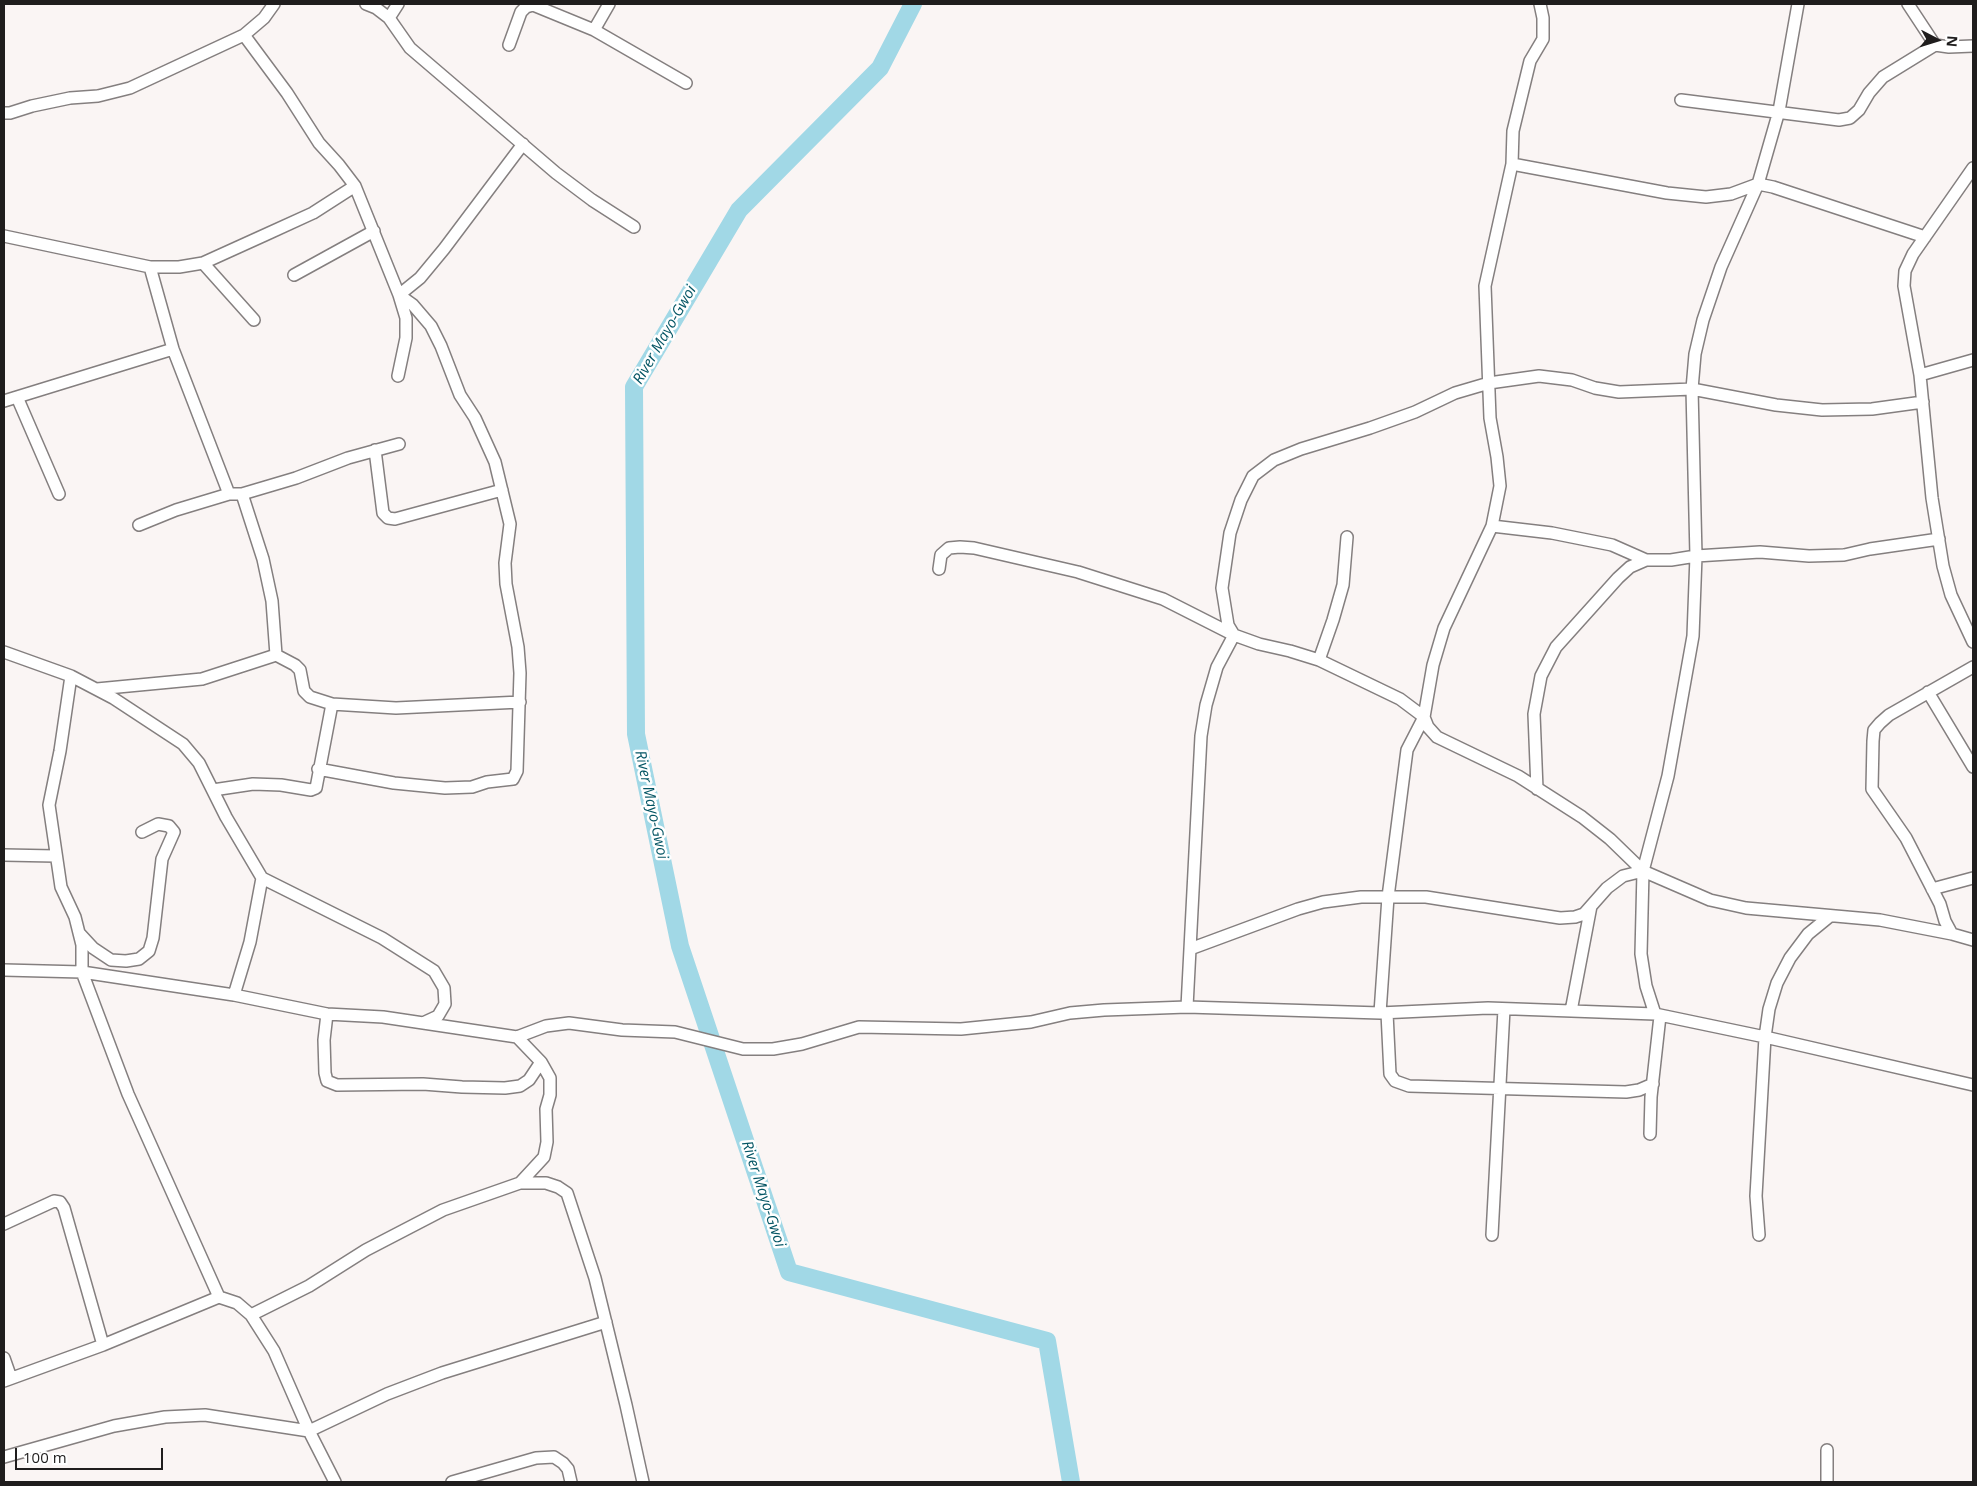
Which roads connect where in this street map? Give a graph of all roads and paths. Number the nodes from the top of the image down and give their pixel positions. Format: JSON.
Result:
{"nodes":[{"id":1,"x":274,"y":4,"type":"edge"},
{"id":2,"x":366,"y":4,"type":"edge"},
{"id":3,"x":398,"y":4,"type":"edge"},
{"id":4,"x":609,"y":4,"type":"edge"},
{"id":5,"x":1540,"y":4,"type":"edge"},
{"id":6,"x":1798,"y":4,"type":"edge"},
{"id":7,"x":1908,"y":4,"type":"edge"},
{"id":8,"x":389,"y":18,"type":"junction"},
{"id":9,"x":594,"y":30,"type":"junction"},
{"id":10,"x":244,"y":35,"type":"junction"},
{"id":11,"x":509,"y":45,"type":"dead end"},
{"id":12,"x":1935,"y":45,"type":"junction"},
{"id":13,"x":1973,"y":46,"type":"edge"},
{"id":14,"x":686,"y":83,"type":"dead end"},
{"id":15,"x":1680,"y":100,"type":"dead end"},
{"id":16,"x":1779,"y":111,"type":"junction"},
{"id":17,"x":4,"y":112,"type":"edge"},
{"id":18,"x":523,"y":144,"type":"junction"},
{"id":19,"x":1512,"y":164,"type":"junction"},
{"id":20,"x":1973,"y":168,"type":"edge"},
{"id":21,"x":1758,"y":184,"type":"junction"},
{"id":22,"x":355,"y":186,"type":"junction"},
{"id":23,"x":634,"y":227,"type":"dead end"},
{"id":24,"x":374,"y":231,"type":"junction"},
{"id":25,"x":4,"y":236,"type":"edge"},
{"id":26,"x":1925,"y":237,"type":"junction"},
{"id":27,"x":203,"y":263,"type":"junction"},
{"id":28,"x":150,"y":267,"type":"junction"},
{"id":29,"x":294,"y":275,"type":"dead end"},
{"id":30,"x":400,"y":295,"type":"junction"},
{"id":31,"x":254,"y":320,"type":"dead end"},
{"id":32,"x":173,"y":349,"type":"junction"},
{"id":33,"x":1973,"y":360,"type":"edge"},
{"id":34,"x":1920,"y":375,"type":"junction"},
{"id":35,"x":398,"y":376,"type":"dead end"},
{"id":36,"x":1490,"y":384,"type":"junction"},
{"id":37,"x":1692,"y":389,"type":"junction"},
{"id":38,"x":17,"y":396,"type":"junction"},
{"id":39,"x":4,"y":401,"type":"edge"},
{"id":40,"x":1923,"y":402,"type":"junction"},
{"id":41,"x":399,"y":444,"type":"dead end"},
{"id":42,"x":375,"y":450,"type":"junction"},
{"id":43,"x":502,"y":490,"type":"junction"},
{"id":44,"x":59,"y":494,"type":"dead end"},
{"id":45,"x":229,"y":494,"type":"junction"},
{"id":46,"x":242,"y":494,"type":"junction"},
{"id":47,"x":139,"y":525,"type":"dead end"},
{"id":48,"x":1492,"y":526,"type":"junction"},
{"id":49,"x":1347,"y":537,"type":"dead end"},
{"id":50,"x":1939,"y":540,"type":"junction"},
{"id":51,"x":1696,"y":556,"type":"junction"},
{"id":52,"x":1646,"y":560,"type":"junction"},
{"id":53,"x":939,"y":569,"type":"dead end"},
{"id":54,"x":1234,"y":635,"type":"junction"},
{"id":55,"x":1973,"y":642,"type":"edge"},
{"id":56,"x":4,"y":652,"type":"edge"},
{"id":57,"x":276,"y":655,"type":"junction"},
{"id":58,"x":1320,"y":660,"type":"junction"},
{"id":59,"x":1973,"y":667,"type":"edge"},
{"id":60,"x":71,"y":676,"type":"junction"},
{"id":61,"x":96,"y":689,"type":"junction"},
{"id":62,"x":1928,"y":692,"type":"junction"},
{"id":63,"x":520,"y":702,"type":"junction"},
{"id":64,"x":332,"y":704,"type":"junction"},
{"id":65,"x":1424,"y":717,"type":"junction"},
{"id":66,"x":1973,"y":767,"type":"edge"},
{"id":67,"x":318,"y":769,"type":"junction"},
{"id":68,"x":1537,"y":789,"type":"junction"},
{"id":69,"x":213,"y":790,"type":"junction"},
{"id":70,"x":142,"y":832,"type":"dead end"},
{"id":71,"x":4,"y":855,"type":"edge"},
{"id":72,"x":55,"y":856,"type":"junction"},
{"id":73,"x":1643,"y":871,"type":"junction"},
{"id":74,"x":262,"y":878,"type":"junction"},
{"id":75,"x":1973,"y":878,"type":"edge"},
{"id":76,"x":1932,"y":889,"type":"junction"},
{"id":77,"x":1388,"y":897,"type":"junction"},
{"id":78,"x":1591,"y":906,"type":"junction"},
{"id":79,"x":1830,"y":916,"type":"junction"},
{"id":80,"x":79,"y":934,"type":"junction"},
{"id":81,"x":1952,"y":934,"type":"junction"},
{"id":82,"x":1973,"y":940,"type":"edge"},
{"id":83,"x":1190,"y":949,"type":"junction"},
{"id":84,"x":4,"y":970,"type":"edge"},
{"id":85,"x":82,"y":972,"type":"junction"},
{"id":86,"x":234,"y":995,"type":"junction"},
{"id":87,"x":1187,"y":1007,"type":"junction"},
{"id":88,"x":1504,"y":1008,"type":"junction"},
{"id":89,"x":1571,"y":1011,"type":"junction"},
{"id":90,"x":1383,"y":1013,"type":"junction"},
{"id":91,"x":327,"y":1014,"type":"junction"},
{"id":92,"x":1657,"y":1015,"type":"junction"},
{"id":93,"x":425,"y":1022,"type":"junction"},
{"id":94,"x":517,"y":1037,"type":"junction"},
{"id":95,"x":1765,"y":1037,"type":"junction"},
{"id":96,"x":541,"y":1062,"type":"junction"},
{"id":97,"x":1653,"y":1084,"type":"junction"},
{"id":98,"x":1973,"y":1085,"type":"edge"},
{"id":99,"x":1500,"y":1088,"type":"junction"},
{"id":100,"x":1650,"y":1134,"type":"dead end"},
{"id":101,"x":520,"y":1183,"type":"junction"},
{"id":102,"x":4,"y":1224,"type":"edge"},
{"id":103,"x":1492,"y":1235,"type":"dead end"},
{"id":104,"x":1759,"y":1235,"type":"dead end"},
{"id":105,"x":219,"y":1297,"type":"junction"},
{"id":106,"x":251,"y":1315,"type":"junction"},
{"id":107,"x":606,"y":1322,"type":"junction"},
{"id":108,"x":103,"y":1345,"type":"junction"},
{"id":109,"x":4,"y":1358,"type":"edge"},
{"id":110,"x":8,"y":1379,"type":"edge"},
{"id":111,"x":309,"y":1431,"type":"junction"},
{"id":112,"x":1827,"y":1450,"type":"dead end"},
{"id":113,"x":4,"y":1456,"type":"edge"},
{"id":114,"x":336,"y":1482,"type":"edge"},
{"id":115,"x":452,"y":1482,"type":"edge"},
{"id":116,"x":571,"y":1482,"type":"edge"},
{"id":117,"x":644,"y":1482,"type":"edge"},
{"id":118,"x":1827,"y":1482,"type":"edge"}],
"edges":[{"from":1,"to":10,"type":"street"},
{"from":2,"to":8,"type":"street"},
{"from":3,"to":8,"type":"street"},
{"from":4,"to":9,"type":"street"},
{"from":5,"to":19,"type":"street"},
{"from":6,"to":16,"type":"street"},
{"from":7,"to":12,"type":"street"},
{"from":8,"to":18,"type":"street"},
{"from":9,"to":11,"type":"street"},
{"from":9,"to":14,"type":"street"},
{"from":10,"to":17,"type":"street"},
{"from":10,"to":22,"type":"street"},
{"from":12,"to":13,"type":"street"},
{"from":12,"to":16,"type":"street"},
{"from":15,"to":16,"type":"street"},
{"from":16,"to":21,"type":"street"},
{"from":18,"to":23,"type":"street"},
{"from":18,"to":30,"type":"street"},
{"from":19,"to":21,"type":"street"},
{"from":19,"to":36,"type":"street"},
{"from":20,"to":26,"type":"street"},
{"from":21,"to":26,"type":"street"},
{"from":21,"to":37,"type":"street"},
{"from":22,"to":24,"type":"street"},
{"from":22,"to":27,"type":"street"},
{"from":24,"to":29,"type":"street"},
{"from":24,"to":30,"type":"street"},
{"from":25,"to":28,"type":"street"},
{"from":26,"to":34,"type":"street"},
{"from":27,"to":28,"type":"street"},
{"from":27,"to":31,"type":"street"},
{"from":28,"to":32,"type":"street"},
{"from":30,"to":35,"type":"street"},
{"from":30,"to":43,"type":"street"},
{"from":32,"to":38,"type":"street"},
{"from":32,"to":45,"type":"street"},
{"from":33,"to":34,"type":"street"},
{"from":34,"to":40,"type":"street"},
{"from":36,"to":37,"type":"street"},
{"from":36,"to":48,"type":"street"},
{"from":36,"to":54,"type":"street"},
{"from":37,"to":40,"type":"street"},
{"from":37,"to":51,"type":"street"},
{"from":38,"to":39,"type":"street"},
{"from":38,"to":44,"type":"street"},
{"from":40,"to":50,"type":"street"},
{"from":41,"to":42,"type":"street"},
{"from":42,"to":43,"type":"street"},
{"from":42,"to":46,"type":"street"},
{"from":43,"to":63,"type":"street"},
{"from":45,"to":46,"type":"street"},
{"from":45,"to":47,"type":"street"},
{"from":46,"to":57,"type":"street"},
{"from":48,"to":52,"type":"street"},
{"from":48,"to":65,"type":"street"},
{"from":49,"to":58,"type":"street"},
{"from":50,"to":51,"type":"street"},
{"from":50,"to":55,"type":"street"},
{"from":51,"to":52,"type":"street"},
{"from":51,"to":73,"type":"street"},
{"from":52,"to":68,"type":"street"},
{"from":53,"to":54,"type":"street"},
{"from":54,"to":58,"type":"street"},
{"from":54,"to":83,"type":"street"},
{"from":56,"to":60,"type":"street"},
{"from":57,"to":61,"type":"street"},
{"from":57,"to":64,"type":"street"},
{"from":58,"to":65,"type":"street"},
{"from":59,"to":62,"type":"street"},
{"from":60,"to":61,"type":"street"},
{"from":60,"to":72,"type":"street"},
{"from":61,"to":69,"type":"street"},
{"from":62,"to":66,"type":"street"},
{"from":62,"to":76,"type":"street"},
{"from":63,"to":64,"type":"street"},
{"from":63,"to":67,"type":"street"},
{"from":64,"to":67,"type":"street"},
{"from":65,"to":68,"type":"street"},
{"from":65,"to":77,"type":"street"},
{"from":67,"to":69,"type":"street"},
{"from":68,"to":73,"type":"street"},
{"from":69,"to":74,"type":"street"},
{"from":70,"to":80,"type":"street"},
{"from":71,"to":72,"type":"street"},
{"from":72,"to":80,"type":"street"},
{"from":73,"to":78,"type":"street"},
{"from":73,"to":79,"type":"street"},
{"from":73,"to":92,"type":"street"},
{"from":74,"to":86,"type":"street"},
{"from":74,"to":93,"type":"street"},
{"from":75,"to":76,"type":"street"},
{"from":76,"to":81,"type":"street"},
{"from":77,"to":78,"type":"street"},
{"from":77,"to":83,"type":"street"},
{"from":77,"to":90,"type":"street"},
{"from":78,"to":89,"type":"street"},
{"from":79,"to":81,"type":"street"},
{"from":79,"to":95,"type":"street"},
{"from":80,"to":85,"type":"street"},
{"from":81,"to":82,"type":"street"},
{"from":83,"to":87,"type":"street"},
{"from":84,"to":85,"type":"street"},
{"from":85,"to":86,"type":"street"},
{"from":85,"to":105,"type":"street"},
{"from":86,"to":91,"type":"street"},
{"from":87,"to":90,"type":"street"},
{"from":87,"to":94,"type":"street"},
{"from":88,"to":89,"type":"street"},
{"from":88,"to":90,"type":"street"},
{"from":88,"to":99,"type":"street"},
{"from":89,"to":92,"type":"street"},
{"from":90,"to":99,"type":"street"},
{"from":91,"to":93,"type":"street"},
{"from":91,"to":96,"type":"street"},
{"from":92,"to":95,"type":"street"},
{"from":92,"to":97,"type":"street"},
{"from":93,"to":94,"type":"street"},
{"from":94,"to":96,"type":"street"},
{"from":95,"to":98,"type":"street"},
{"from":95,"to":104,"type":"street"},
{"from":96,"to":101,"type":"street"},
{"from":97,"to":99,"type":"street"},
{"from":97,"to":100,"type":"street"},
{"from":99,"to":103,"type":"street"},
{"from":101,"to":106,"type":"street"},
{"from":101,"to":107,"type":"street"},
{"from":102,"to":108,"type":"street"},
{"from":105,"to":106,"type":"street"},
{"from":105,"to":108,"type":"street"},
{"from":106,"to":111,"type":"street"},
{"from":107,"to":111,"type":"street"},
{"from":107,"to":117,"type":"street"},
{"from":108,"to":110,"type":"street"},
{"from":109,"to":110,"type":"street"},
{"from":111,"to":113,"type":"street"},
{"from":111,"to":114,"type":"street"},
{"from":112,"to":118,"type":"street"},
{"from":115,"to":116,"type":"street"}]}
